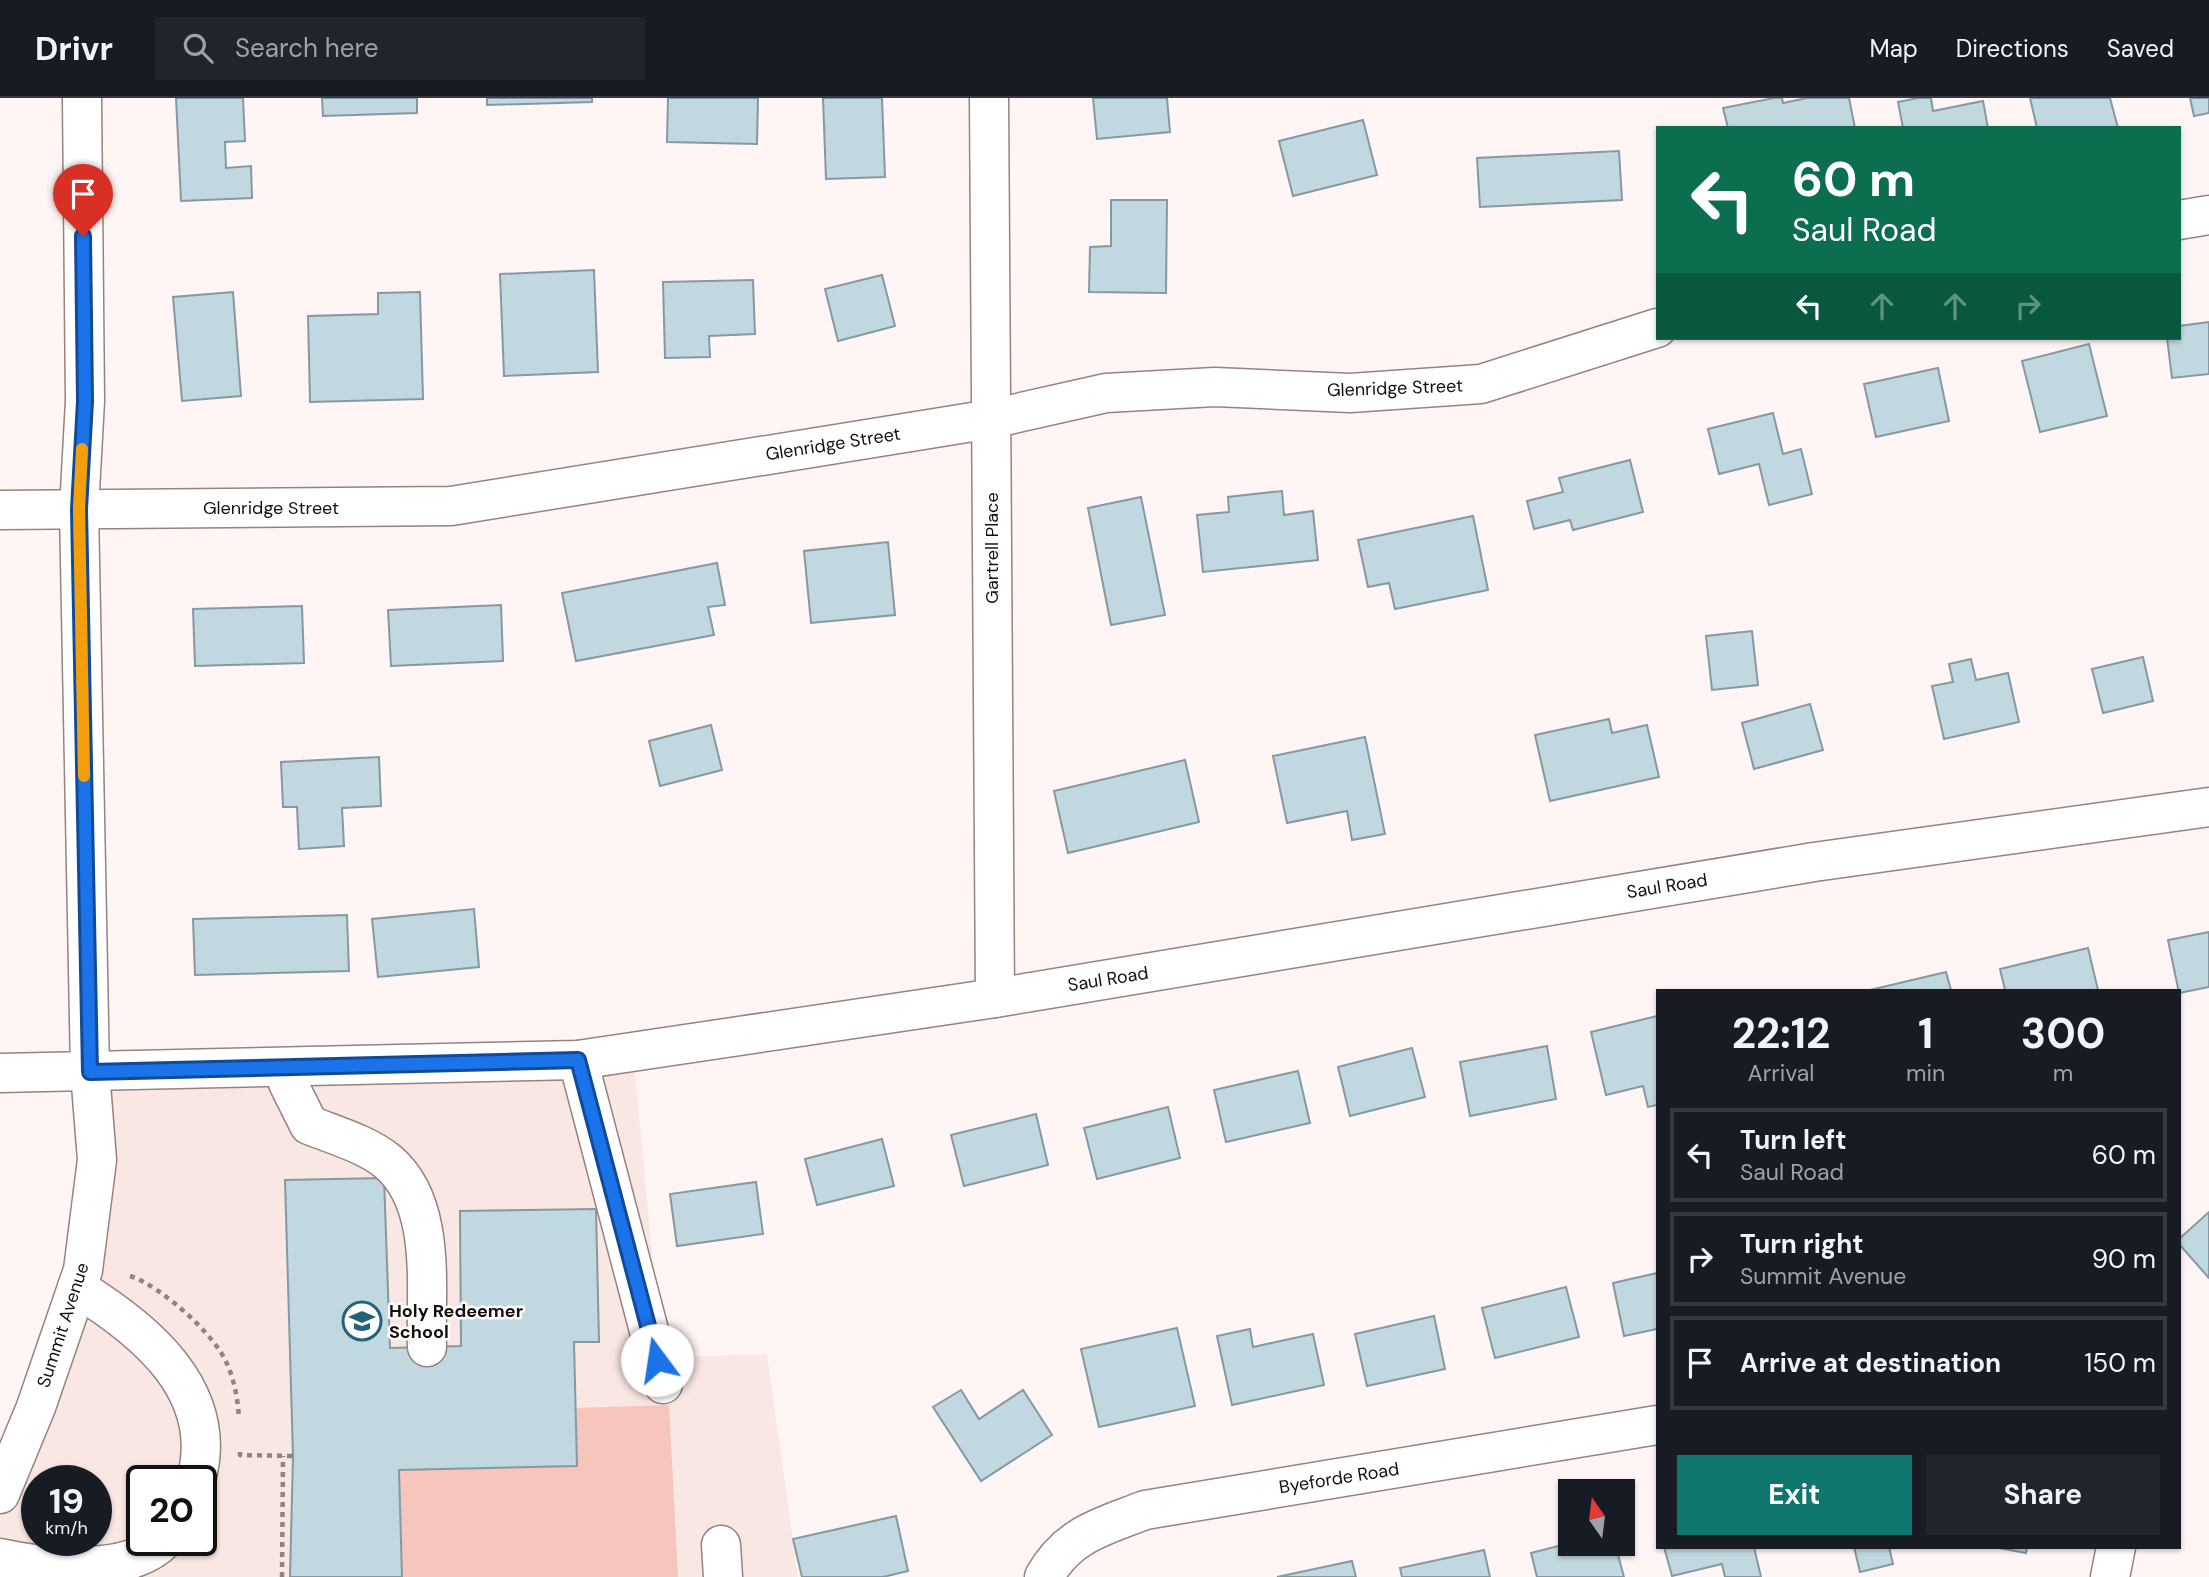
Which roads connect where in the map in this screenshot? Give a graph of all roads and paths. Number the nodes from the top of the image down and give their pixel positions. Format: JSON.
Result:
{"nodes":[{"id":1,"x":82,"y":98,"type":"edge"},
{"id":2,"x":989,"y":98,"type":"edge"},
{"id":3,"x":2209,"y":215,"type":"edge"},
{"id":4,"x":2181,"y":220,"type":"edge"},
{"id":5,"x":1656,"y":328,"type":"edge"},
{"id":6,"x":991,"y":419,"type":"junction"},
{"id":7,"x":79,"y":509,"type":"junction"},
{"id":8,"x":0,"y":510,"type":"edge"},
{"id":9,"x":2209,"y":807,"type":"edge"},
{"id":10,"x":995,"y":998,"type":"junction"},
{"id":11,"x":578,"y":1060,"type":"junction"},
{"id":12,"x":289,"y":1068,"type":"junction"},
{"id":13,"x":90,"y":1072,"type":"junction"},
{"id":14,"x":0,"y":1073,"type":"edge"},
{"id":15,"x":77,"y":1288,"type":"junction"},
{"id":16,"x":427,"y":1347,"type":"dead end"},
{"id":17,"x":663,"y":1384,"type":"dead end"},
{"id":18,"x":1656,"y":1426,"type":"edge"},
{"id":19,"x":283,"y":1456,"type":"dead end"},
{"id":20,"x":201,"y":1465,"type":"edge"},
{"id":21,"x":0,"y":1494,"type":"edge"},
{"id":22,"x":2116,"y":1549,"type":"edge"},
{"id":23,"x":139,"y":1556,"type":"edge"},
{"id":24,"x":0,"y":1558,"type":"edge"},
{"id":25,"x":282,"y":1577,"type":"edge"},
{"id":26,"x":1044,"y":1577,"type":"edge"},
{"id":27,"x":2110,"y":1577,"type":"edge"}],
"edges":[{"from":1,"to":7,"type":"street","name":"Summit Avenue"},
{"from":2,"to":6,"type":"street","name":"Gartrell Place"},
{"from":3,"to":4,"type":"street"},
{"from":5,"to":6,"type":"street","name":"Glenridge Street"},
{"from":6,"to":7,"type":"street","name":"Glenridge Street"},
{"from":6,"to":10,"type":"street","name":"Gartrell Place"},
{"from":7,"to":8,"type":"street","name":"Glenridge Street"},
{"from":7,"to":13,"type":"street","name":"Summit Avenue"},
{"from":9,"to":10,"type":"street","name":"Saul Road"},
{"from":10,"to":11,"type":"street","name":"Saul Road"},
{"from":11,"to":12,"type":"street","name":"Saul Road"},
{"from":11,"to":17,"type":"street"},
{"from":12,"to":13,"type":"street","name":"Saul Road"},
{"from":12,"to":16,"type":"street"},
{"from":13,"to":14,"type":"street","name":"Saul Road"},
{"from":13,"to":15,"type":"street","name":"Summit Avenue"},
{"from":15,"to":20,"type":"street"},
{"from":15,"to":21,"type":"street","name":"Summit Avenue"},
{"from":18,"to":26,"type":"street","name":"Byeforde Road"},
{"from":19,"to":25,"type":"path"},
{"from":22,"to":27,"type":"street"},
{"from":23,"to":24,"type":"street"}]}
